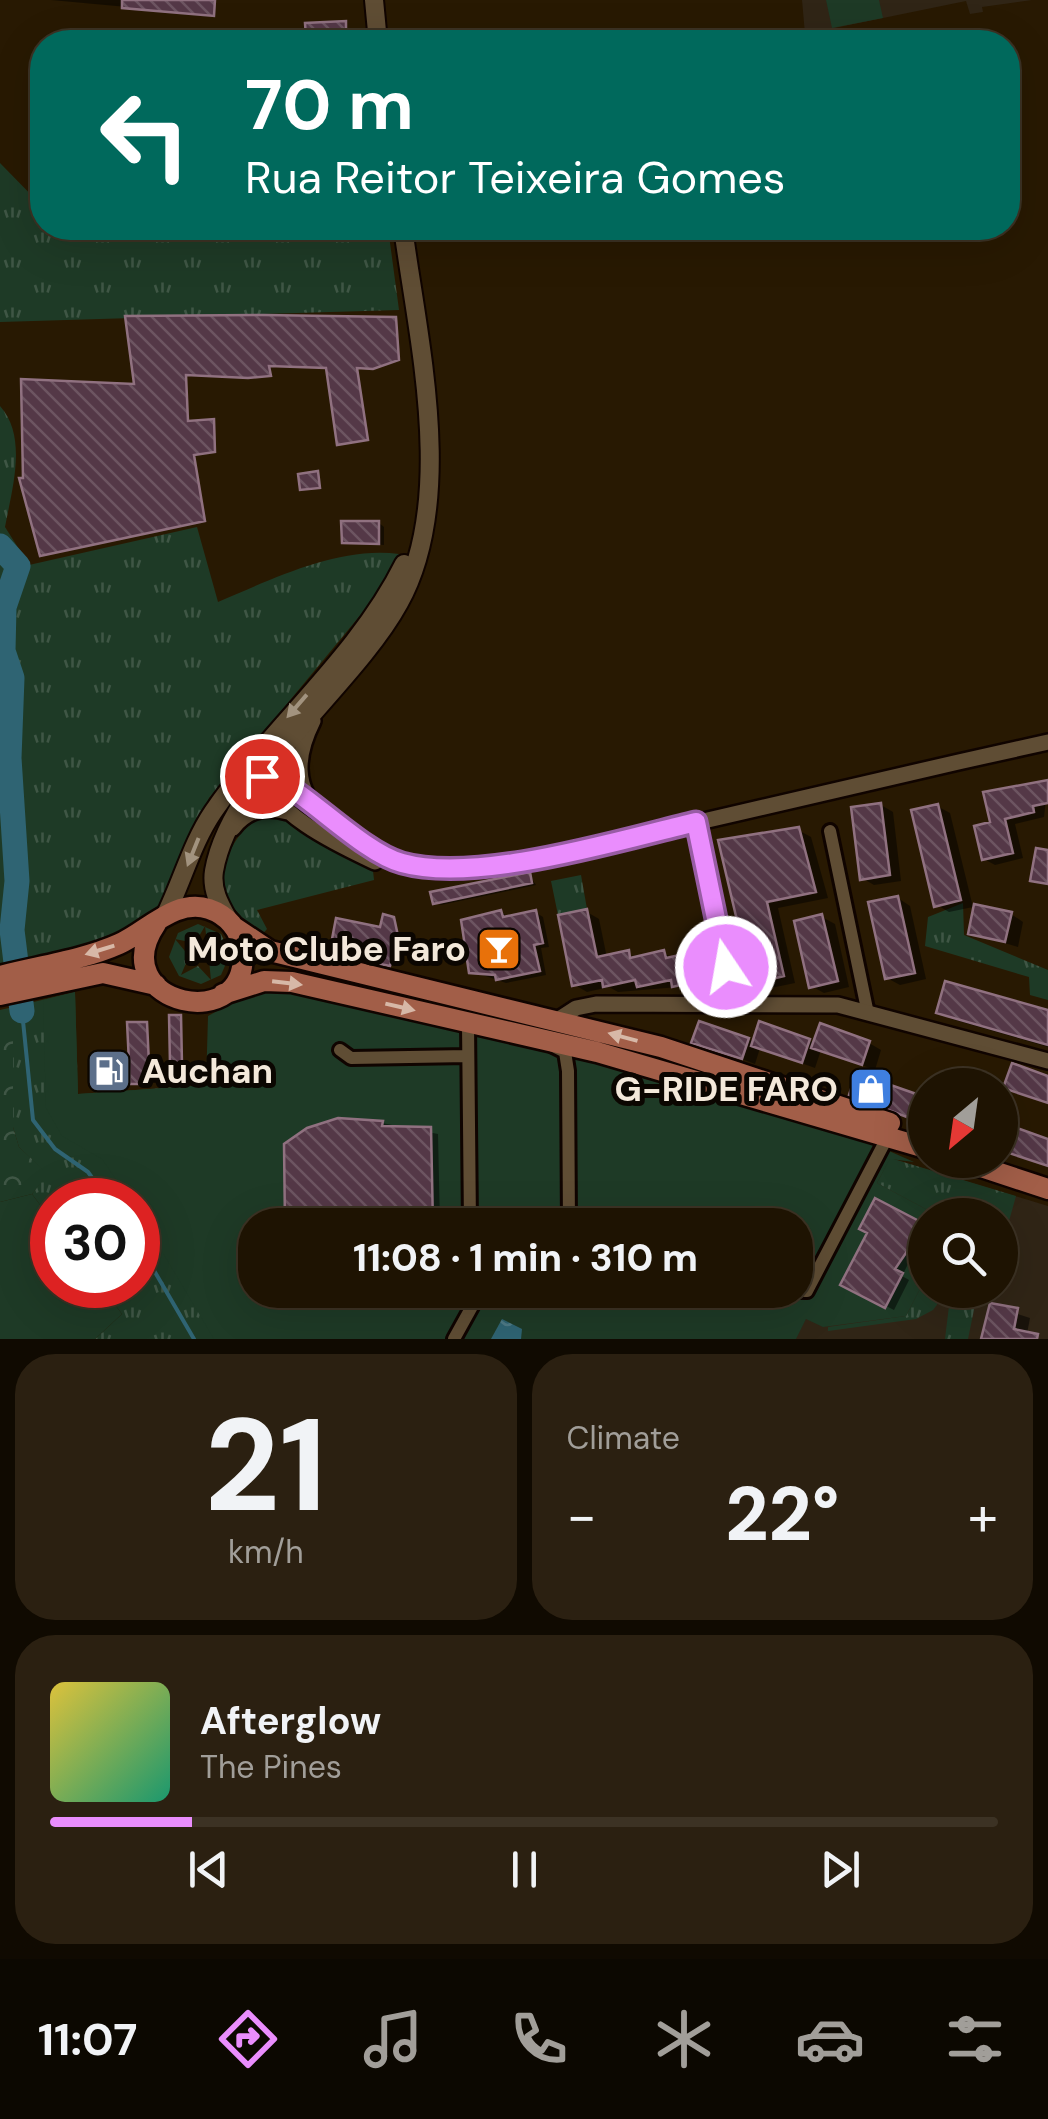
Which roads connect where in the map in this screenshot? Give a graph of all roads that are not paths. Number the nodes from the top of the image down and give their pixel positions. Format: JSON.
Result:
{"nodes":[{"id":1,"x":374,"y":0,"type":"edge"},
{"id":2,"x":377,"y":30,"type":"edge"},
{"id":3,"x":405,"y":240,"type":"edge"},
{"id":4,"x":426,"y":506,"type":"junction"},
{"id":5,"x":316,"y":712,"type":"junction"},
{"id":6,"x":1048,"y":742,"type":"edge"},
{"id":7,"x":263,"y":746,"type":"junction"},
{"id":8,"x":262,"y":776,"type":"junction"},
{"id":9,"x":228,"y":792,"type":"junction"},
{"id":10,"x":306,"y":798,"type":"junction"},
{"id":11,"x":294,"y":814,"type":"junction"},
{"id":12,"x":696,"y":822,"type":"junction"},
{"id":13,"x":830,"y":831,"type":"dead end"},
{"id":14,"x":225,"y":840,"type":"junction"},
{"id":15,"x":511,"y":862,"type":"junction"},
{"id":16,"x":160,"y":920,"type":"junction"},
{"id":17,"x":231,"y":924,"type":"junction"},
{"id":18,"x":0,"y":976,"type":"edge"},
{"id":19,"x":39,"y":976,"type":"junction"},
{"id":20,"x":156,"y":986,"type":"junction"},
{"id":21,"x":223,"y":994,"type":"junction"},
{"id":22,"x":0,"y":995,"type":"edge"},
{"id":23,"x":734,"y":1003,"type":"junction"},
{"id":24,"x":867,"y":1010,"type":"junction"},
{"id":25,"x":585,"y":1017,"type":"junction"},
{"id":26,"x":468,"y":1024,"type":"junction"},
{"id":27,"x":547,"y":1042,"type":"junction"},
{"id":28,"x":340,"y":1050,"type":"dead end"},
{"id":29,"x":592,"y":1053,"type":"junction"},
{"id":30,"x":468,"y":1056,"type":"junction"},
{"id":31,"x":1048,"y":1061,"type":"edge"},
{"id":32,"x":568,"y":1072,"type":"junction"},
{"id":33,"x":908,"y":1128,"type":"edge"},
{"id":34,"x":888,"y":1136,"type":"junction"},
{"id":35,"x":908,"y":1142,"type":"edge"},
{"id":36,"x":1018,"y":1164,"type":"edge"},
{"id":37,"x":1048,"y":1174,"type":"edge"},
{"id":38,"x":1017,"y":1178,"type":"edge"},
{"id":39,"x":1048,"y":1188,"type":"edge"},
{"id":40,"x":470,"y":1208,"type":"edge"},
{"id":41,"x":569,"y":1208,"type":"edge"},
{"id":42,"x":813,"y":1280,"type":"edge"},
{"id":43,"x":472,"y":1310,"type":"edge"},
{"id":44,"x":454,"y":1339,"type":"edge"}],
"edges":[{"from":1,"to":2,"type":"main road"},
{"from":3,"to":4,"type":"main road"},
{"from":4,"to":5,"type":"main road"},
{"from":4,"to":7,"type":"main road","one_way":true},
{"from":5,"to":8,"type":"main road"},
{"from":5,"to":10,"type":"street"},
{"from":6,"to":12,"type":"street"},
{"from":7,"to":8,"type":"street"},
{"from":7,"to":9,"type":"main road"},
{"from":8,"to":9,"type":"street"},
{"from":8,"to":10,"type":"street"},
{"from":8,"to":11,"type":"street"},
{"from":8,"to":14,"type":"main road"},
{"from":9,"to":16,"type":"main road","one_way":true},
{"from":10,"to":15,"type":"street"},
{"from":11,"to":14,"type":"street"},
{"from":11,"to":15,"type":"street"},
{"from":12,"to":15,"type":"street"},
{"from":12,"to":23,"type":"street"},
{"from":13,"to":24,"type":"street"},
{"from":14,"to":17,"type":"main road"},
{"from":16,"to":17,"type":"main road"},
{"from":16,"to":19,"type":"main road","one_way":true},
{"from":16,"to":20,"type":"main road"},
{"from":17,"to":21,"type":"main road"},
{"from":17,"to":25,"type":"main road"},
{"from":18,"to":19,"type":"main road"},
{"from":19,"to":20,"type":"main road"},
{"from":19,"to":22,"type":"main road"},
{"from":20,"to":21,"type":"main road"},
{"from":21,"to":26,"type":"main road","one_way":true},
{"from":23,"to":24,"type":"street"},
{"from":23,"to":25,"type":"street"},
{"from":24,"to":31,"type":"street"},
{"from":33,"to":25,"type":"main road","one_way":true},
{"from":26,"to":27,"type":"main road"},
{"from":26,"to":30,"type":"street"},
{"from":27,"to":29,"type":"main road"},
{"from":27,"to":32,"type":"street"},
{"from":28,"to":30,"type":"street"},
{"from":29,"to":32,"type":"street"},
{"from":29,"to":34,"type":"main road"},
{"from":30,"to":40,"type":"street"},
{"from":32,"to":41,"type":"street"},
{"from":34,"to":35,"type":"main road"},
{"from":34,"to":42,"type":"street"},
{"from":36,"to":37,"type":"main road"},
{"from":38,"to":39,"type":"main road"},
{"from":43,"to":44,"type":"street"}]}
